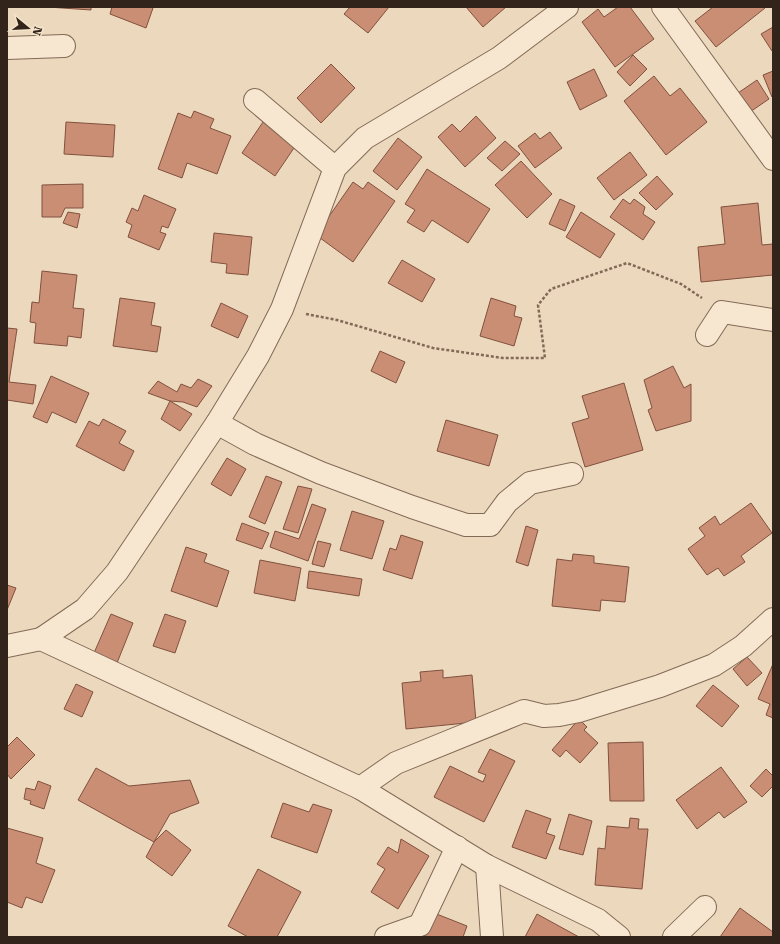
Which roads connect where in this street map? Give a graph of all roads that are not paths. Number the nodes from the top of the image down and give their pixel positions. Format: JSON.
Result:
{"nodes":[{"id":1,"x":567,"y":7,"type":"edge"},
{"id":2,"x":663,"y":7,"type":"edge"},
{"id":3,"x":64,"y":46,"type":"dead end"},
{"id":4,"x":7,"y":48,"type":"edge"},
{"id":5,"x":255,"y":100,"type":"dead end"},
{"id":6,"x":773,"y":159,"type":"edge"},
{"id":7,"x":335,"y":168,"type":"junction"},
{"id":8,"x":773,"y":320,"type":"edge"},
{"id":9,"x":707,"y":335,"type":"dead end"},
{"id":10,"x":216,"y":423,"type":"junction"},
{"id":11,"x":572,"y":474,"type":"dead end"},
{"id":12,"x":773,"y":619,"type":"edge"},
{"id":13,"x":41,"y":639,"type":"junction"},
{"id":14,"x":7,"y":648,"type":"edge"},
{"id":15,"x":360,"y":788,"type":"junction"},
{"id":16,"x":457,"y":848,"type":"junction"},
{"id":17,"x":487,"y":866,"type":"junction"},
{"id":18,"x":705,"y":907,"type":"dead end"},
{"id":19,"x":386,"y":937,"type":"edge"},
{"id":20,"x":492,"y":937,"type":"edge"},
{"id":21,"x":619,"y":937,"type":"edge"},
{"id":22,"x":674,"y":937,"type":"edge"}],
"edges":[{"from":1,"to":7,"type":"street"},
{"from":2,"to":6,"type":"street"},
{"from":3,"to":4,"type":"street"},
{"from":5,"to":7,"type":"street"},
{"from":7,"to":10,"type":"street"},
{"from":8,"to":9,"type":"street"},
{"from":10,"to":11,"type":"street"},
{"from":10,"to":13,"type":"street"},
{"from":12,"to":15,"type":"street"},
{"from":13,"to":14,"type":"street"},
{"from":13,"to":15,"type":"street"},
{"from":15,"to":16,"type":"street"},
{"from":16,"to":17,"type":"street"},
{"from":16,"to":19,"type":"street"},
{"from":17,"to":20,"type":"street"},
{"from":17,"to":21,"type":"street"},
{"from":18,"to":22,"type":"street"}]}
